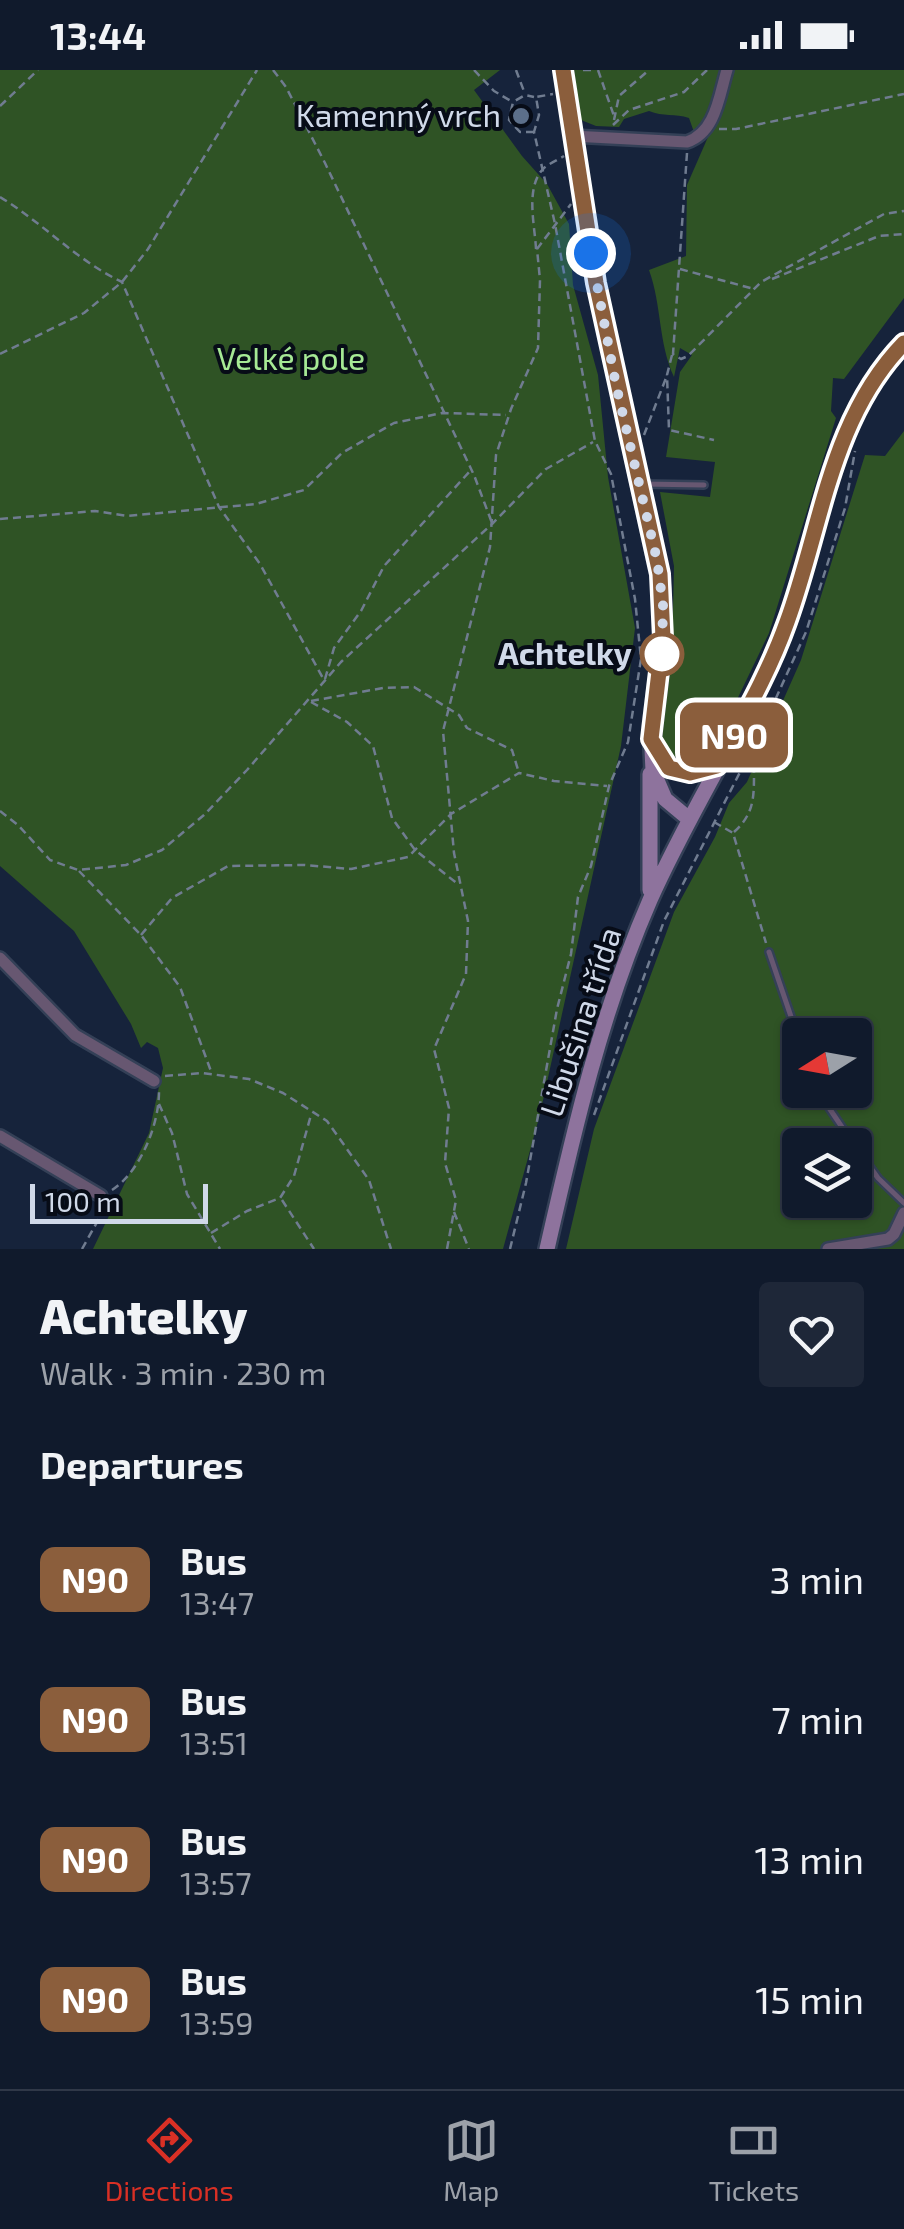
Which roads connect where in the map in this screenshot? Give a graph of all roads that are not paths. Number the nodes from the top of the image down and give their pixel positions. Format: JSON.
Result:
{"nodes":[{"id":1,"x":563,"y":70,"type":"edge"},
{"id":2,"x":727,"y":70,"type":"edge"},
{"id":3,"x":572,"y":136,"type":"junction"},
{"id":4,"x":904,"y":343,"type":"edge"},
{"id":5,"x":639,"y":484,"type":"junction"},
{"id":6,"x":704,"y":485,"type":"dead end"},
{"id":7,"x":651,"y":739,"type":"junction"},
{"id":8,"x":717,"y":766,"type":"junction"},
{"id":9,"x":689,"y":819,"type":"junction"},
{"id":10,"x":648,"y":904,"type":"junction"},
{"id":11,"x":769,"y":952,"type":"road end"},
{"id":12,"x":0,"y":958,"type":"edge"},
{"id":13,"x":791,"y":1018,"type":"edge"},
{"id":14,"x":157,"y":1084,"type":"road end"},
{"id":15,"x":0,"y":1136,"type":"edge"},
{"id":16,"x":872,"y":1170,"type":"edge"},
{"id":17,"x":101,"y":1196,"type":"road end"},
{"id":18,"x":904,"y":1203,"type":"edge"},
{"id":19,"x":904,"y":1213,"type":"edge"},
{"id":20,"x":547,"y":1249,"type":"edge"},
{"id":21,"x":828,"y":1249,"type":"edge"}],
"edges":[{"from":1,"to":3,"type":"street"},
{"from":2,"to":3,"type":"street"},
{"from":3,"to":5,"type":"street"},
{"from":4,"to":8,"type":"street","name":"Libušina třída"},
{"from":5,"to":6,"type":"lane"},
{"from":5,"to":7,"type":"street"},
{"from":7,"to":8,"type":"street"},
{"from":7,"to":9,"type":"street"},
{"from":7,"to":10,"type":"street"},
{"from":8,"to":9,"type":"street","name":"Libušina třída"},
{"from":9,"to":10,"type":"street","name":"Libušina třída"},
{"from":10,"to":20,"type":"street","name":"Libušina třída"},
{"from":11,"to":13,"type":"lane"},
{"from":12,"to":14,"type":"street"},
{"from":15,"to":17,"type":"street"},
{"from":16,"to":18,"type":"lane"},
{"from":19,"to":21,"type":"street"}]}
